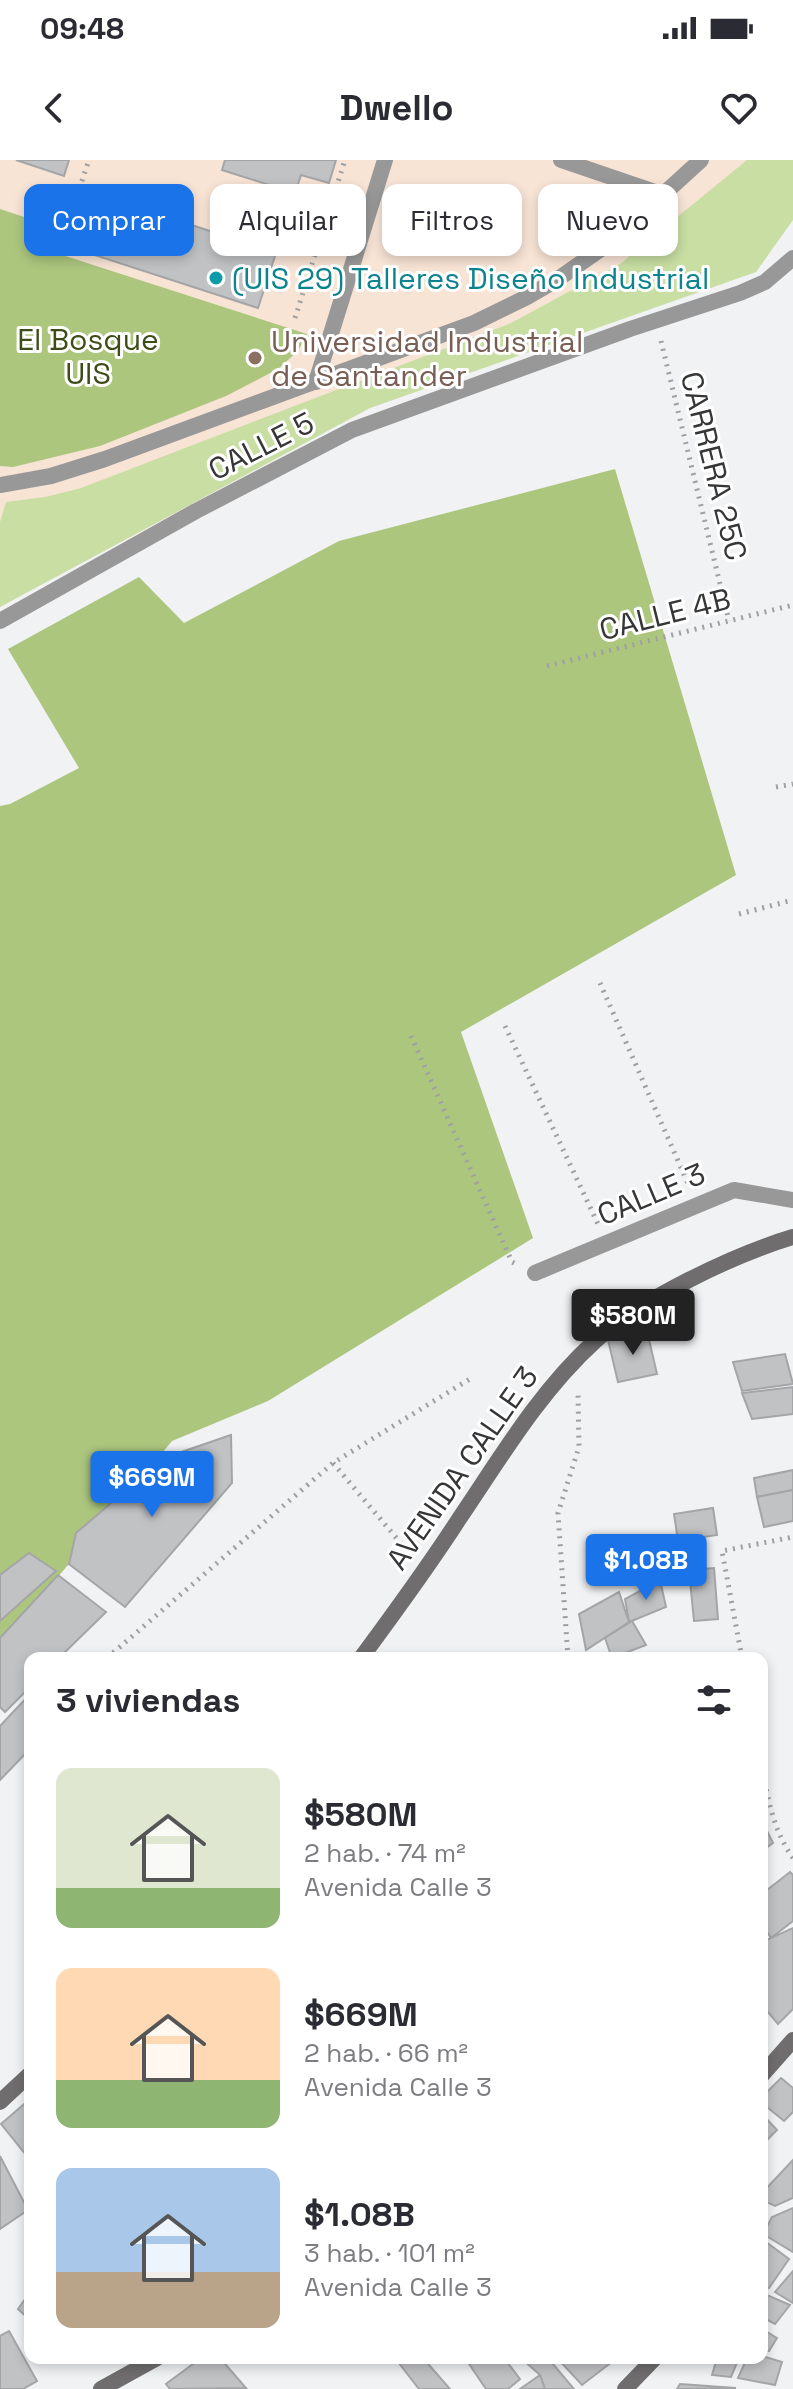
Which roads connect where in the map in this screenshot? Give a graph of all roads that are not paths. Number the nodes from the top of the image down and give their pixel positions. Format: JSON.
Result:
{"nodes":[{"id":1,"x":385,"y":160,"type":"edge"},
{"id":2,"x":561,"y":160,"type":"edge"},
{"id":3,"x":701,"y":160,"type":"edge"},
{"id":4,"x":632,"y":184,"type":"edge"},
{"id":5,"x":676,"y":184,"type":"edge"},
{"id":6,"x":590,"y":256,"type":"edge"},
{"id":7,"x":790,"y":262,"type":"edge"},
{"id":8,"x":316,"y":382,"type":"junction"},
{"id":9,"x":0,"y":485,"type":"edge"},
{"id":10,"x":0,"y":621,"type":"edge"},
{"id":11,"x":793,"y":1200,"type":"edge"},
{"id":12,"x":793,"y":1237,"type":"edge"},
{"id":13,"x":535,"y":1273,"type":"road end"},
{"id":14,"x":365,"y":1652,"type":"edge"},
{"id":15,"x":793,"y":2040,"type":"edge"},
{"id":16,"x":768,"y":2068,"type":"edge"},
{"id":17,"x":24,"y":2080,"type":"edge"},
{"id":18,"x":0,"y":2102,"type":"edge"},
{"id":19,"x":146,"y":2364,"type":"edge"},
{"id":20,"x":649,"y":2364,"type":"edge"},
{"id":21,"x":101,"y":2389,"type":"edge"},
{"id":22,"x":625,"y":2389,"type":"edge"}],
"edges":[{"from":1,"to":8,"type":"street"},
{"from":2,"to":4,"type":"street"},
{"from":3,"to":5,"type":"street"},
{"from":6,"to":8,"type":"street"},
{"from":7,"to":10,"type":"street","name":"CALLE 5"},
{"from":8,"to":9,"type":"street"},
{"from":11,"to":13,"type":"street","name":"CALLE 3"},
{"from":12,"to":14,"type":"street","name":"AVENIDA CALLE 3"},
{"from":15,"to":16,"type":"street"},
{"from":17,"to":18,"type":"street"},
{"from":19,"to":21,"type":"street"},
{"from":20,"to":22,"type":"street"}]}
